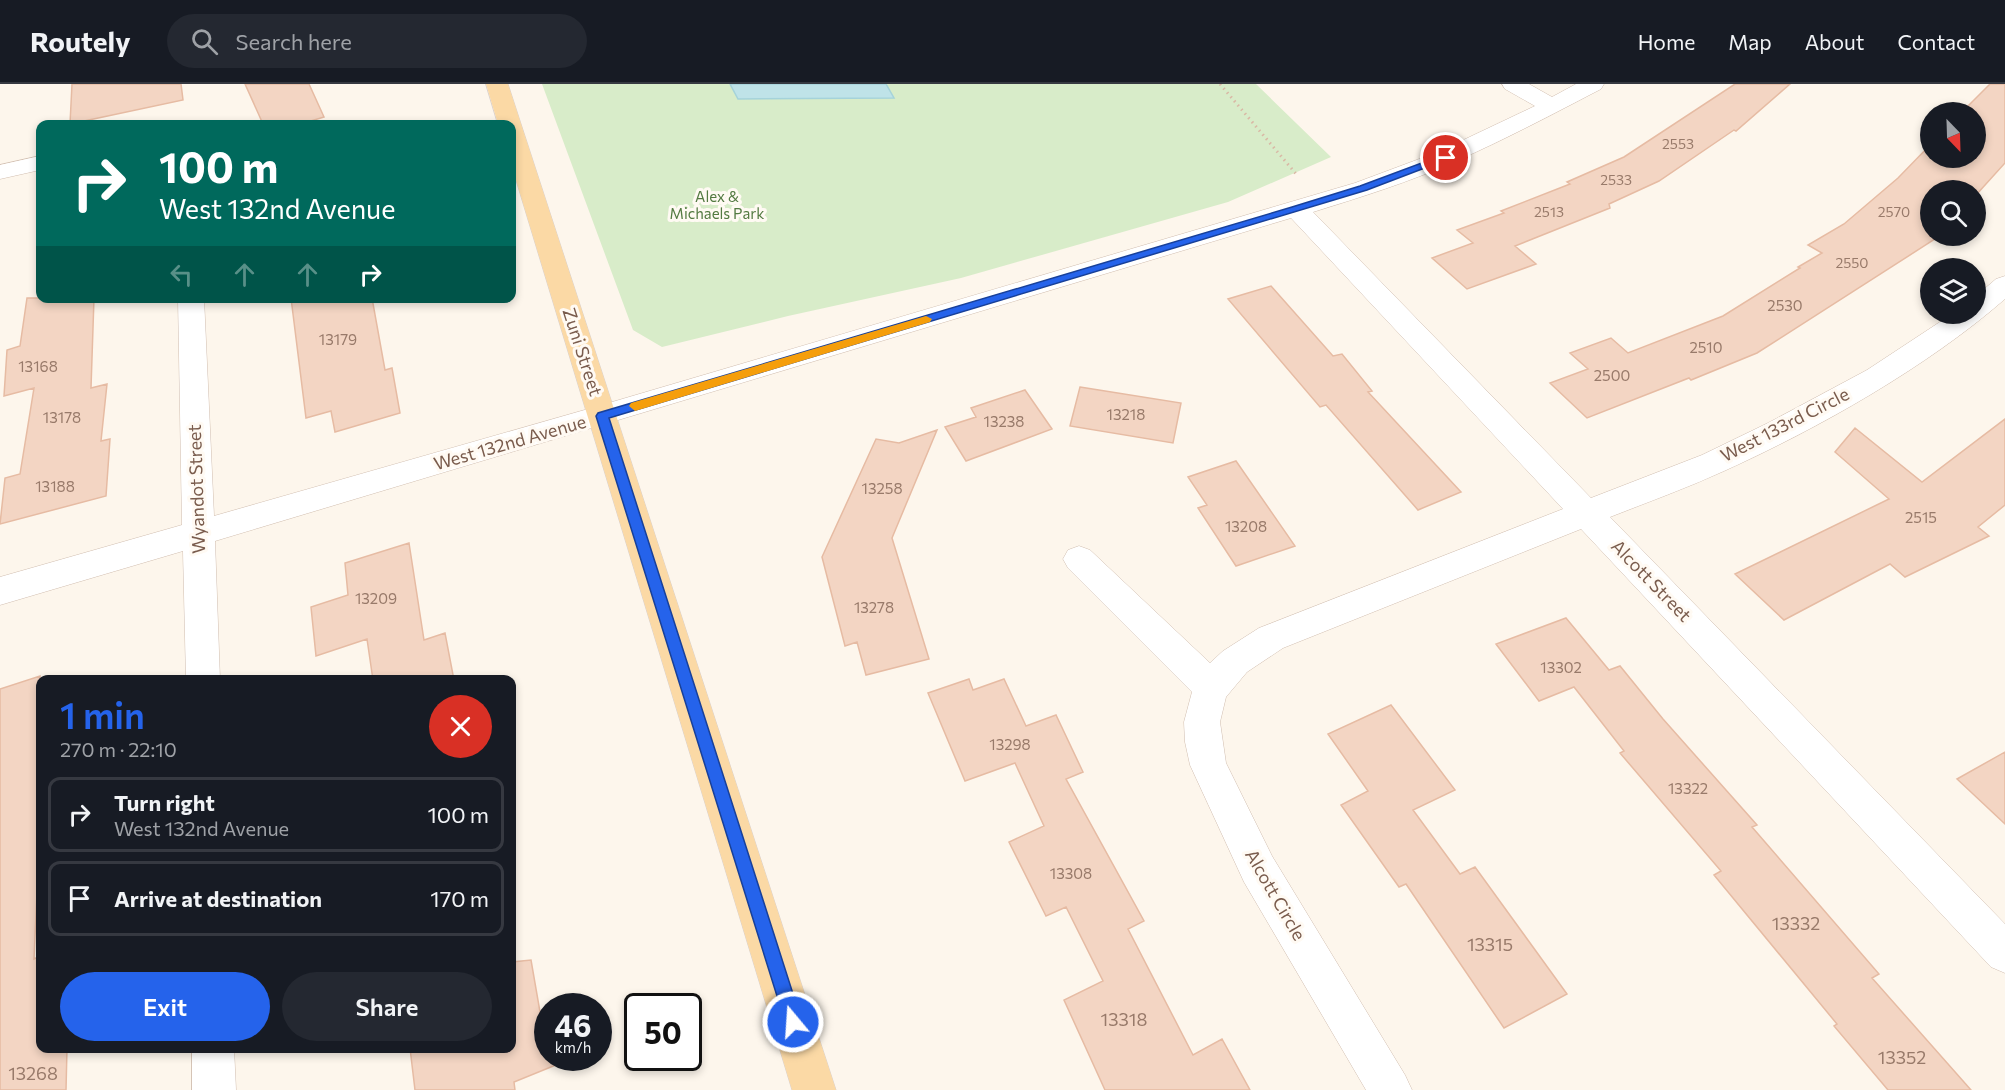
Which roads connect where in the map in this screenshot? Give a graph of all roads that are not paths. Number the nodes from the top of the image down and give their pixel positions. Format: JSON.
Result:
{"nodes":[{"id":1,"x":497,"y":84,"type":"edge"},
{"id":2,"x":1512,"y":84,"type":"edge"},
{"id":3,"x":1593,"y":84,"type":"edge"},
{"id":4,"x":1552,"y":106,"type":"junction"},
{"id":5,"x":509,"y":120,"type":"edge"},
{"id":6,"x":516,"y":143,"type":"edge"},
{"id":7,"x":36,"y":164,"type":"edge"},
{"id":8,"x":0,"y":172,"type":"edge"},
{"id":9,"x":1308,"y":206,"type":"junction"},
{"id":10,"x":2005,"y":285,"type":"edge"},
{"id":11,"x":1986,"y":301,"type":"edge"},
{"id":12,"x":191,"y":303,"type":"edge"},
{"id":13,"x":1956,"y":324,"type":"edge"},
{"id":14,"x":602,"y":416,"type":"junction"},
{"id":15,"x":1587,"y":514,"type":"junction"},
{"id":16,"x":198,"y":534,"type":"junction"},
{"id":17,"x":1079,"y":559,"type":"dead end"},
{"id":18,"x":0,"y":591,"type":"edge"},
{"id":19,"x":203,"y":675,"type":"edge"},
{"id":20,"x":1211,"y":687,"type":"junction"},
{"id":21,"x":2005,"y":953,"type":"edge"},
{"id":22,"x":213,"y":1053,"type":"edge"},
{"id":23,"x":214,"y":1090,"type":"edge"},
{"id":24,"x":814,"y":1090,"type":"edge"},
{"id":25,"x":1390,"y":1090,"type":"edge"}],
"edges":[{"from":1,"to":5,"type":"main road"},
{"from":2,"to":4,"type":"street"},
{"from":3,"to":4,"type":"street","name":"West 132nd Avenue"},
{"from":4,"to":9,"type":"street","name":"West 132nd Avenue"},
{"from":6,"to":14,"type":"main road","name":"Zuni Street"},
{"from":7,"to":8,"type":"street"},
{"from":9,"to":14,"type":"street","name":"West 132nd Avenue"},
{"from":9,"to":15,"type":"street","name":"Alcott Street"},
{"from":10,"to":11,"type":"street"},
{"from":12,"to":16,"type":"street","name":"Wyandot Street"},
{"from":13,"to":15,"type":"street","name":"West 133rd Circle"},
{"from":14,"to":16,"type":"street","name":"West 132nd Avenue"},
{"from":14,"to":24,"type":"main road","name":"Zuni Street"},
{"from":15,"to":20,"type":"street","name":"Alcott Circle"},
{"from":15,"to":21,"type":"street","name":"Alcott Street"},
{"from":16,"to":18,"type":"street","name":"West 132nd Avenue"},
{"from":16,"to":19,"type":"street","name":"Wyandot Street"},
{"from":17,"to":20,"type":"street"},
{"from":20,"to":25,"type":"street","name":"Alcott Circle"},
{"from":22,"to":23,"type":"street"}]}
